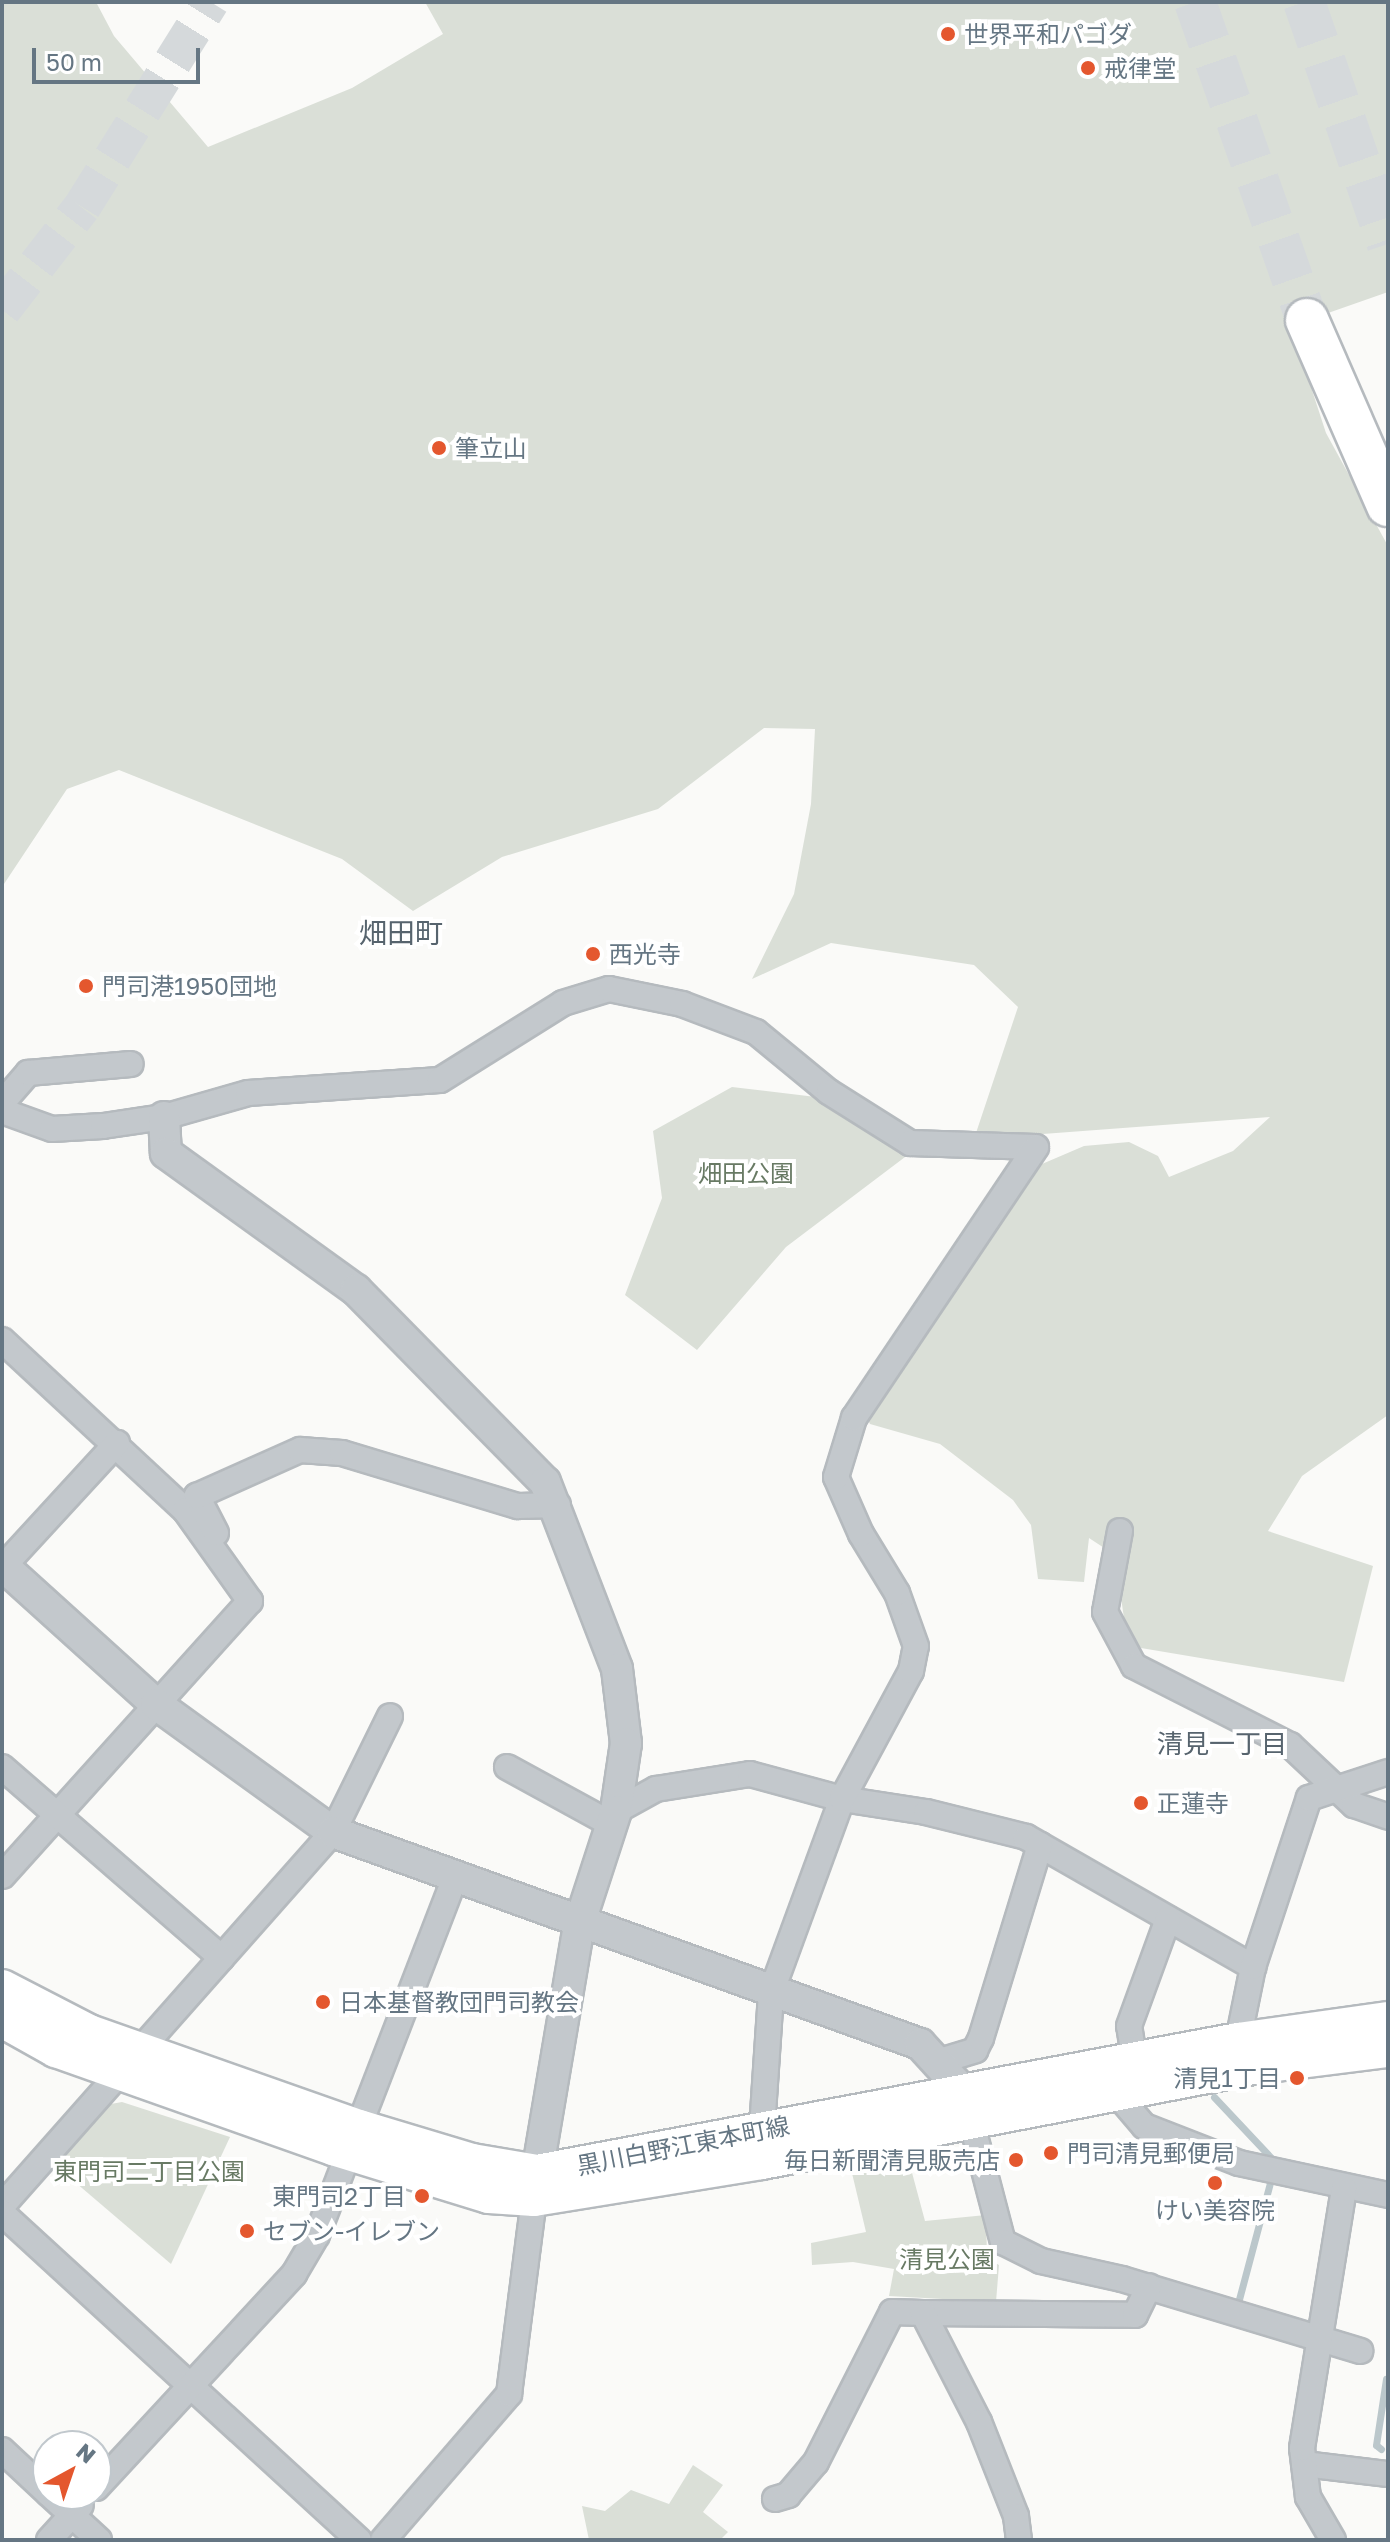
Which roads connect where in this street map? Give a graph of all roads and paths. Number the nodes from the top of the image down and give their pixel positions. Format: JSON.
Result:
{"nodes":[{"id":1,"x":1307,"y":320,"type":"tunnel mouth"},
{"id":2,"x":1388,"y":505,"type":"edge"},
{"id":3,"x":131,"y":1064,"type":"dead end"},
{"id":4,"x":2,"y":1103,"type":"edge"},
{"id":5,"x":2,"y":1111,"type":"edge"},
{"id":6,"x":164,"y":1117,"type":"junction"},
{"id":7,"x":2,"y":1340,"type":"edge"},
{"id":8,"x":117,"y":1443,"type":"junction"},
{"id":9,"x":558,"y":1505,"type":"junction"},
{"id":10,"x":1120,"y":1531,"type":"dead end"},
{"id":11,"x":220,"y":1563,"type":"junction"},
{"id":12,"x":2,"y":1566,"type":"edge"},
{"id":13,"x":156,"y":1704,"type":"junction"},
{"id":14,"x":390,"y":1716,"type":"dead end"},
{"id":15,"x":2,"y":1767,"type":"edge"},
{"id":16,"x":507,"y":1767,"type":"dead end"},
{"id":17,"x":1388,"y":1772,"type":"edge"},
{"id":18,"x":1334,"y":1787,"type":"junction"},
{"id":19,"x":842,"y":1799,"type":"junction"},
{"id":20,"x":55,"y":1816,"type":"junction"},
{"id":21,"x":1388,"y":1817,"type":"edge"},
{"id":22,"x":614,"y":1818,"type":"junction"},
{"id":23,"x":333,"y":1832,"type":"junction"},
{"id":24,"x":1040,"y":1845,"type":"junction"},
{"id":25,"x":2,"y":1876,"type":"edge"},
{"id":26,"x":454,"y":1880,"type":"junction"},
{"id":27,"x":1168,"y":1919,"type":"junction"},
{"id":28,"x":579,"y":1925,"type":"junction"},
{"id":29,"x":222,"y":1958,"type":"junction"},
{"id":30,"x":1253,"y":1967,"type":"junction"},
{"id":31,"x":2,"y":1988,"type":"edge"},
{"id":32,"x":771,"y":1993,"type":"junction"},
{"id":33,"x":2,"y":2019,"type":"edge"},
{"id":34,"x":1388,"y":2020,"type":"edge"},
{"id":35,"x":1238,"y":2041,"type":"junction"},
{"id":36,"x":1388,"y":2049,"type":"edge"},
{"id":37,"x":132,"y":2061,"type":"junction"},
{"id":38,"x":940,"y":2061,"type":"junction"},
{"id":39,"x":1125,"y":2078,"type":"junction"},
{"id":40,"x":967,"y":2105,"type":"junction"},
{"id":41,"x":354,"y":2140,"type":"junction"},
{"id":42,"x":761,"y":2146,"type":"junction"},
{"id":43,"x":536,"y":2185,"type":"junction"},
{"id":44,"x":1344,"y":2188,"type":"junction"},
{"id":45,"x":1388,"y":2195,"type":"edge"},
{"id":46,"x":2,"y":2206,"type":"edge"},
{"id":47,"x":2,"y":2213,"type":"edge"},
{"id":48,"x":1149,"y":2286,"type":"junction"},
{"id":49,"x":923,"y":2313,"type":"junction"},
{"id":50,"x":1322,"y":2337,"type":"junction"},
{"id":51,"x":1360,"y":2351,"type":"dead end"},
{"id":52,"x":189,"y":2387,"type":"junction"},
{"id":53,"x":2,"y":2450,"type":"edge"},
{"id":54,"x":1304,"y":2464,"type":"junction"},
{"id":55,"x":112,"y":2471,"type":"edge"},
{"id":56,"x":1388,"y":2474,"type":"edge"},
{"id":57,"x":32,"y":2479,"type":"edge"},
{"id":58,"x":775,"y":2499,"type":"dead end"},
{"id":59,"x":66,"y":2510,"type":"edge"},
{"id":60,"x":76,"y":2510,"type":"edge"},
{"id":61,"x":71,"y":2515,"type":"junction"},
{"id":62,"x":49,"y":2540,"type":"edge"},
{"id":63,"x":99,"y":2540,"type":"edge"},
{"id":64,"x":359,"y":2540,"type":"edge"},
{"id":65,"x":383,"y":2540,"type":"edge"},
{"id":66,"x":1019,"y":2540,"type":"edge"},
{"id":67,"x":1333,"y":2540,"type":"edge"}],
"edges":[{"from":1,"to":2,"type":"highway"},
{"from":3,"to":4,"type":"street"},
{"from":5,"to":6,"type":"street"},
{"from":6,"to":9,"type":"street"},
{"from":6,"to":19,"type":"street"},
{"from":7,"to":8,"type":"street"},
{"from":8,"to":11,"type":"street"},
{"from":8,"to":12,"type":"street"},
{"from":9,"to":11,"type":"street"},
{"from":9,"to":22,"type":"street"},
{"from":10,"to":18,"type":"street"},
{"from":11,"to":13,"type":"street"},
{"from":12,"to":13,"type":"street"},
{"from":13,"to":20,"type":"street"},
{"from":13,"to":23,"type":"street"},
{"from":14,"to":23,"type":"street"},
{"from":15,"to":20,"type":"street"},
{"from":16,"to":22,"type":"street"},
{"from":17,"to":18,"type":"street"},
{"from":18,"to":21,"type":"street"},
{"from":18,"to":30,"type":"street"},
{"from":19,"to":22,"type":"street"},
{"from":19,"to":24,"type":"street"},
{"from":19,"to":32,"type":"street"},
{"from":20,"to":25,"type":"street"},
{"from":20,"to":29,"type":"street"},
{"from":22,"to":28,"type":"street"},
{"from":23,"to":26,"type":"street"},
{"from":23,"to":29,"type":"street"},
{"from":24,"to":27,"type":"street"},
{"from":24,"to":38,"type":"street"},
{"from":26,"to":28,"type":"street"},
{"from":26,"to":41,"type":"street"},
{"from":27,"to":30,"type":"street"},
{"from":27,"to":39,"type":"street"},
{"from":28,"to":32,"type":"street"},
{"from":28,"to":43,"type":"street"},
{"from":29,"to":37,"type":"street"},
{"from":30,"to":35,"type":"street"},
{"from":31,"to":37,"type":"main road","name":"黒川白野江東本町線"},
{"from":32,"to":38,"type":"street"},
{"from":32,"to":42,"type":"street"},
{"from":33,"to":37,"type":"main road","name":"黒川白野江東本町線"},
{"from":34,"to":35,"type":"main road","name":"黒川白野江東本町線"},
{"from":35,"to":39,"type":"main road","name":"黒川白野江東本町線"},
{"from":36,"to":39,"type":"main road","name":"黒川白野江東本町線"},
{"from":37,"to":41,"type":"main road","name":"黒川白野江東本町線"},
{"from":37,"to":46,"type":"street"},
{"from":38,"to":40,"type":"street"},
{"from":39,"to":40,"type":"main road","name":"黒川白野江東本町線"},
{"from":39,"to":44,"type":"street"},
{"from":40,"to":42,"type":"main road","name":"黒川白野江東本町線"},
{"from":40,"to":48,"type":"street"},
{"from":41,"to":43,"type":"main road","name":"黒川白野江東本町線"},
{"from":41,"to":52,"type":"street"},
{"from":42,"to":43,"type":"main road","name":"黒川白野江東本町線"},
{"from":43,"to":65,"type":"street"},
{"from":44,"to":45,"type":"street"},
{"from":44,"to":50,"type":"street"},
{"from":47,"to":52,"type":"street"},
{"from":48,"to":49,"type":"street"},
{"from":48,"to":50,"type":"street"},
{"from":49,"to":58,"type":"street"},
{"from":49,"to":66,"type":"street"},
{"from":50,"to":51,"type":"street"},
{"from":50,"to":54,"type":"street"},
{"from":52,"to":55,"type":"street"},
{"from":52,"to":64,"type":"street"},
{"from":53,"to":57,"type":"street"},
{"from":54,"to":56,"type":"street"},
{"from":54,"to":67,"type":"street"},
{"from":59,"to":61,"type":"street"},
{"from":60,"to":61,"type":"street"},
{"from":61,"to":62,"type":"street"},
{"from":61,"to":63,"type":"street"}]}
